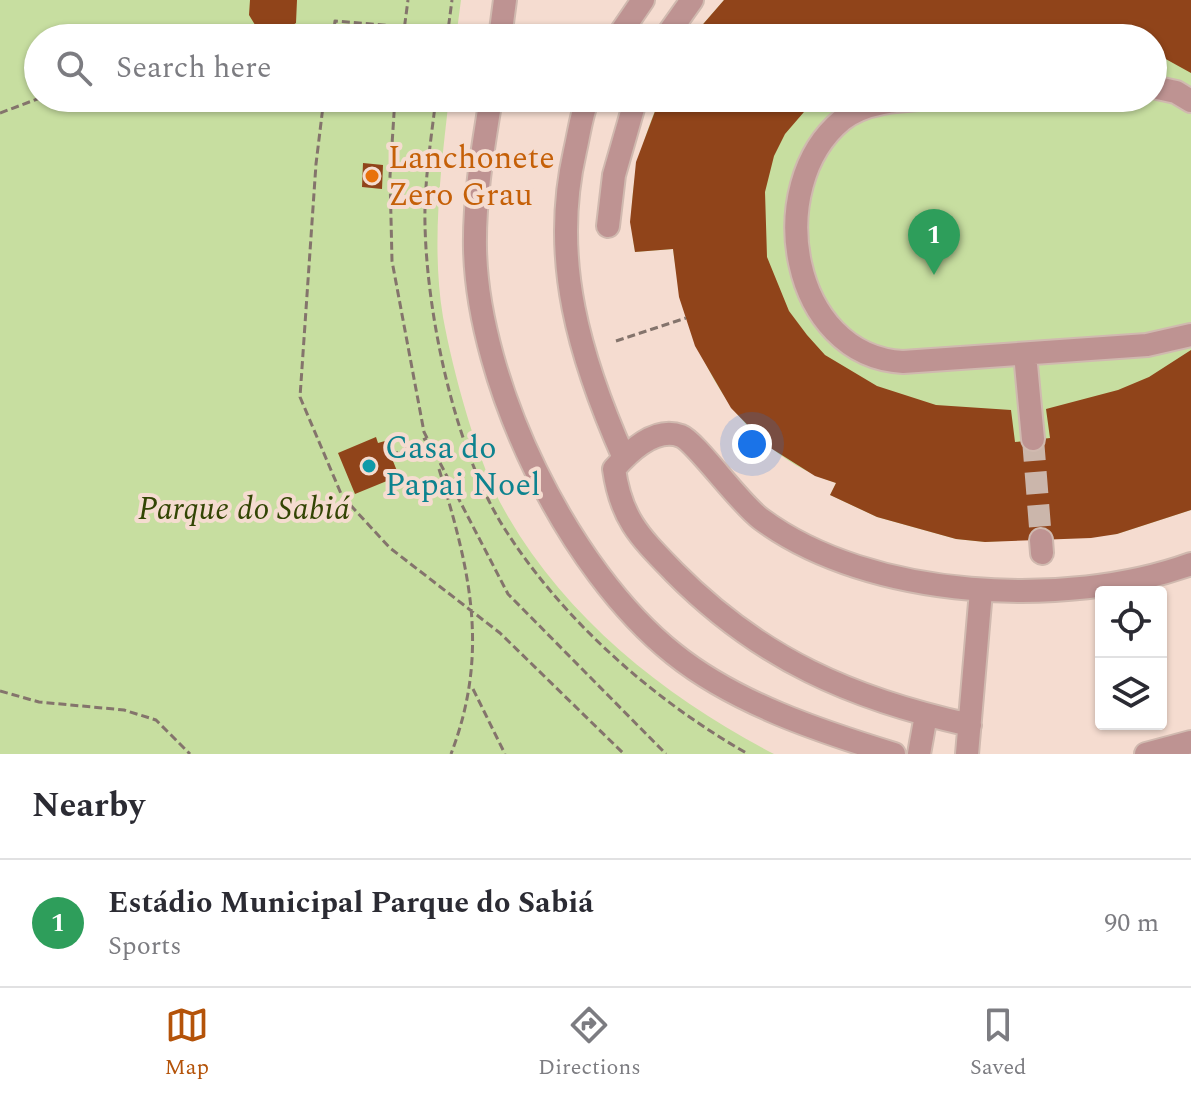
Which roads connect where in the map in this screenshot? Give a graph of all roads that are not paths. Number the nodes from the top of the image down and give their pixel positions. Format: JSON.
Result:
{"nodes":[{"id":1,"x":505,"y":0,"type":"edge"},
{"id":2,"x":643,"y":0,"type":"edge"},
{"id":3,"x":692,"y":0,"type":"edge"},
{"id":4,"x":502,"y":24,"type":"edge"},
{"id":5,"x":627,"y":24,"type":"edge"},
{"id":6,"x":675,"y":24,"type":"edge"},
{"id":7,"x":1167,"y":90,"type":"edge"},
{"id":8,"x":1191,"y":101,"type":"edge"},
{"id":9,"x":489,"y":112,"type":"edge"},
{"id":10,"x":585,"y":112,"type":"edge"},
{"id":11,"x":632,"y":112,"type":"edge"},
{"id":12,"x":858,"y":112,"type":"edge"},
{"id":13,"x":608,"y":226,"type":"dead end"},
{"id":14,"x":1191,"y":335,"type":"edge"},
{"id":15,"x":1025,"y":354,"type":"junction"},
{"id":16,"x":1033,"y":439,"type":"tunnel mouth"},
{"id":17,"x":624,"y":458,"type":"junction"},
{"id":18,"x":1191,"y":564,"type":"edge"},
{"id":19,"x":981,"y":591,"type":"junction"},
{"id":20,"x":926,"y":715,"type":"junction"},
{"id":21,"x":970,"y":725,"type":"junction"},
{"id":22,"x":1191,"y":742,"type":"edge"},
{"id":23,"x":894,"y":754,"type":"edge"},
{"id":24,"x":919,"y":754,"type":"edge"},
{"id":25,"x":967,"y":754,"type":"edge"},
{"id":26,"x":1146,"y":754,"type":"edge"}],
"edges":[{"from":1,"to":4,"type":"street"},
{"from":2,"to":5,"type":"street"},
{"from":3,"to":6,"type":"street"},
{"from":7,"to":8,"type":"street"},
{"from":9,"to":23,"type":"street"},
{"from":10,"to":17,"type":"street"},
{"from":11,"to":13,"type":"street"},
{"from":12,"to":15,"type":"street"},
{"from":14,"to":15,"type":"street"},
{"from":15,"to":16,"type":"street"},
{"from":17,"to":19,"type":"street"},
{"from":17,"to":20,"type":"street"},
{"from":18,"to":19,"type":"street"},
{"from":19,"to":21,"type":"street"},
{"from":20,"to":21,"type":"street"},
{"from":20,"to":24,"type":"street"},
{"from":21,"to":25,"type":"street"},
{"from":22,"to":26,"type":"street"}]}
